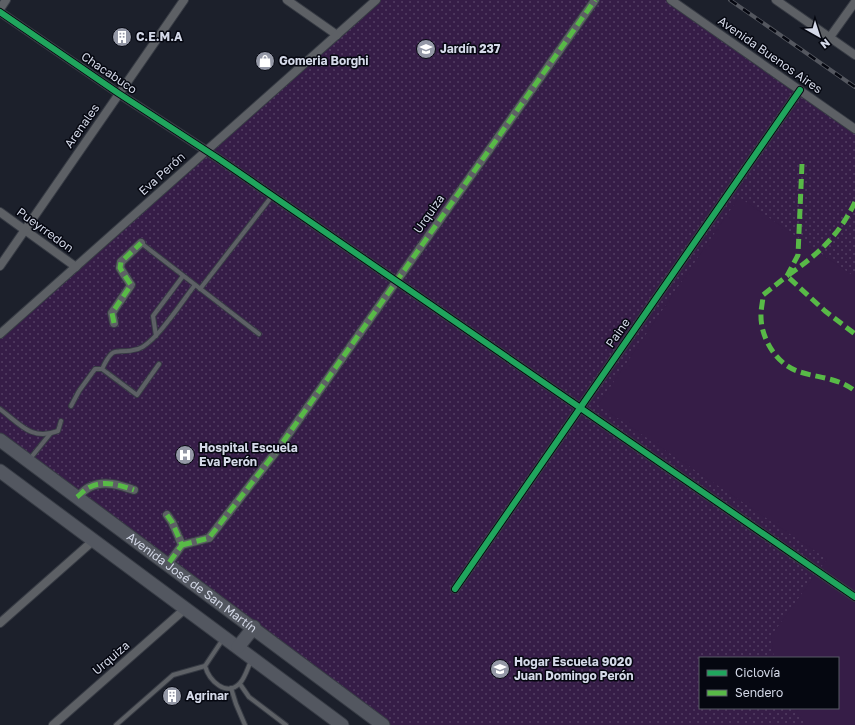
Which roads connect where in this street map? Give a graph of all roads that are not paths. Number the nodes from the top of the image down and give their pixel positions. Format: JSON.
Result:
{"nodes":[{"id":1,"x":6,"y":0,"type":"edge"},
{"id":2,"x":184,"y":0,"type":"edge"},
{"id":3,"x":287,"y":0,"type":"edge"},
{"id":4,"x":376,"y":0,"type":"edge"},
{"id":5,"x":595,"y":0,"type":"edge"},
{"id":6,"x":671,"y":0,"type":"edge"},
{"id":7,"x":776,"y":0,"type":"edge"},
{"id":8,"x":855,"y":2,"type":"edge"},
{"id":9,"x":0,"y":10,"type":"edge"},
{"id":10,"x":337,"y":35,"type":"junction"},
{"id":11,"x":830,"y":37,"type":"junction"},
{"id":12,"x":855,"y":55,"type":"edge"},
{"id":13,"x":800,"y":90,"type":"junction"},
{"id":14,"x":118,"y":93,"type":"junction"},
{"id":15,"x":855,"y":129,"type":"edge"},
{"id":16,"x":207,"y":151,"type":"junction"},
{"id":17,"x":272,"y":196,"type":"junction"},
{"id":18,"x":0,"y":212,"type":"edge"},
{"id":19,"x":25,"y":229,"type":"junction"},
{"id":20,"x":141,"y":243,"type":"joint"},
{"id":21,"x":0,"y":266,"type":"edge"},
{"id":22,"x":76,"y":267,"type":"junction"},
{"id":23,"x":183,"y":276,"type":"junction"},
{"id":24,"x":396,"y":281,"type":"junction"},
{"id":25,"x":195,"y":285,"type":"junction"},
{"id":26,"x":200,"y":289,"type":"junction"},
{"id":27,"x":114,"y":323,"type":"dead end"},
{"id":28,"x":0,"y":334,"type":"edge"},
{"id":29,"x":259,"y":334,"type":"dead end"},
{"id":30,"x":156,"y":336,"type":"junction"},
{"id":31,"x":159,"y":364,"type":"dead end"},
{"id":32,"x":102,"y":369,"type":"junction"},
{"id":33,"x":71,"y":406,"type":"dead end"},
{"id":34,"x":580,"y":408,"type":"junction"},
{"id":35,"x":0,"y":409,"type":"edge"},
{"id":36,"x":61,"y":420,"type":"dead end"},
{"id":37,"x":50,"y":434,"type":"junction"},
{"id":38,"x":0,"y":440,"type":"edge"},
{"id":39,"x":283,"y":442,"type":"dead end"},
{"id":40,"x":275,"y":453,"type":"dead end"},
{"id":41,"x":28,"y":461,"type":"junction"},
{"id":42,"x":1,"y":474,"type":"edge"},
{"id":43,"x":134,"y":490,"type":"dead end"},
{"id":44,"x":77,"y":497,"type":"junction"},
{"id":45,"x":167,"y":515,"type":"dead end"},
{"id":46,"x":94,"y":540,"type":"junction"},
{"id":47,"x":182,"y":545,"type":"junction"},
{"id":48,"x":168,"y":564,"type":"junction"},
{"id":49,"x":455,"y":589,"type":"dead end"},
{"id":50,"x":855,"y":597,"type":"edge"},
{"id":51,"x":186,"y":608,"type":"junction"},
{"id":52,"x":0,"y":623,"type":"edge"},
{"id":53,"x":254,"y":627,"type":"junction"},
{"id":54,"x":224,"y":637,"type":"junction"},
{"id":55,"x":238,"y":647,"type":"junction"},
{"id":56,"x":253,"y":658,"type":"junction"},
{"id":57,"x":205,"y":666,"type":"junction"},
{"id":58,"x":240,"y":684,"type":"junction"},
{"id":59,"x":231,"y":688,"type":"junction"},
{"id":60,"x":53,"y":725,"type":"edge"},
{"id":61,"x":116,"y":725,"type":"edge"},
{"id":62,"x":245,"y":725,"type":"edge"},
{"id":63,"x":286,"y":725,"type":"edge"},
{"id":64,"x":342,"y":725,"type":"edge"},
{"id":65,"x":383,"y":725,"type":"edge"}],
"edges":[{"from":1,"to":9,"type":"street"},
{"from":2,"to":14,"type":"street","name":"Arenales"},
{"from":3,"to":10,"type":"street"},
{"from":4,"to":10,"type":"street","name":"Eva Perón"},
{"from":5,"to":24,"type":"street","name":"Urquiza"},
{"from":6,"to":13,"type":"street","name":"Avenida Buenos Aires"},
{"from":7,"to":11,"type":"street"},
{"from":8,"to":11,"type":"street"},
{"from":9,"to":14,"type":"street","name":"Chacabuco"},
{"from":10,"to":16,"type":"street","name":"Eva Perón"},
{"from":11,"to":12,"type":"street"},
{"from":13,"to":15,"type":"street","name":"Avenida Buenos Aires"},
{"from":13,"to":34,"type":"street","name":"Paine"},
{"from":14,"to":16,"type":"street","name":"Chacabuco"},
{"from":14,"to":19,"type":"street","name":"Arenales"},
{"from":16,"to":17,"type":"street","name":"Chacabuco"},
{"from":16,"to":22,"type":"street","name":"Eva Perón"},
{"from":17,"to":24,"type":"street","name":"Chacabuco"},
{"from":17,"to":26,"type":"lane"},
{"from":18,"to":19,"type":"street","name":"Pueyrredon"},
{"from":19,"to":21,"type":"street","name":"Arenales"},
{"from":19,"to":22,"type":"street","name":"Pueyrredon"},
{"from":20,"to":23,"type":"lane"},
{"from":20,"to":27,"type":"street"},
{"from":22,"to":28,"type":"street","name":"Eva Perón"},
{"from":23,"to":25,"type":"lane"},
{"from":23,"to":30,"type":"lane"},
{"from":24,"to":34,"type":"street","name":"Chacabuco"},
{"from":24,"to":39,"type":"street","name":"Urquiza"},
{"from":25,"to":26,"type":"lane"},
{"from":25,"to":30,"type":"lane"},
{"from":26,"to":29,"type":"lane"},
{"from":30,"to":32,"type":"lane"},
{"from":31,"to":32,"type":"lane"},
{"from":32,"to":33,"type":"lane"},
{"from":34,"to":49,"type":"street","name":"Paine"},
{"from":34,"to":50,"type":"street","name":"Chacabuco"},
{"from":35,"to":37,"type":"lane"},
{"from":36,"to":37,"type":"lane"},
{"from":37,"to":41,"type":"lane"},
{"from":38,"to":41,"type":"main road","name":"Avenida José de San Martín"},
{"from":40,"to":47,"type":"street"},
{"from":41,"to":44,"type":"main road","name":"Avenida José de San Martín"},
{"from":42,"to":46,"type":"main road","name":"Avenida José de San Martín"},
{"from":43,"to":44,"type":"street"},
{"from":44,"to":48,"type":"main road","name":"Avenida José de San Martín"},
{"from":45,"to":47,"type":"street"},
{"from":46,"to":51,"type":"main road","name":"Avenida José de San Martín"},
{"from":46,"to":52,"type":"street"},
{"from":47,"to":48,"type":"street"},
{"from":48,"to":53,"type":"main road","name":"Avenida José de San Martín"},
{"from":51,"to":54,"type":"main road","name":"Avenida José de San Martín"},
{"from":51,"to":60,"type":"street","name":"Urquiza"},
{"from":53,"to":55,"type":"main road"},
{"from":53,"to":65,"type":"main road","name":"Avenida José de San Martín"},
{"from":54,"to":55,"type":"main road","name":"Avenida José de San Martín"},
{"from":54,"to":57,"type":"lane"},
{"from":55,"to":56,"type":"main road","name":"Avenida José de San Martín"},
{"from":56,"to":58,"type":"lane"},
{"from":56,"to":64,"type":"main road","name":"Avenida José de San Martín"},
{"from":57,"to":59,"type":"lane"},
{"from":57,"to":61,"type":"lane"},
{"from":58,"to":59,"type":"lane"},
{"from":58,"to":63,"type":"lane"},
{"from":59,"to":62,"type":"lane"}]}
